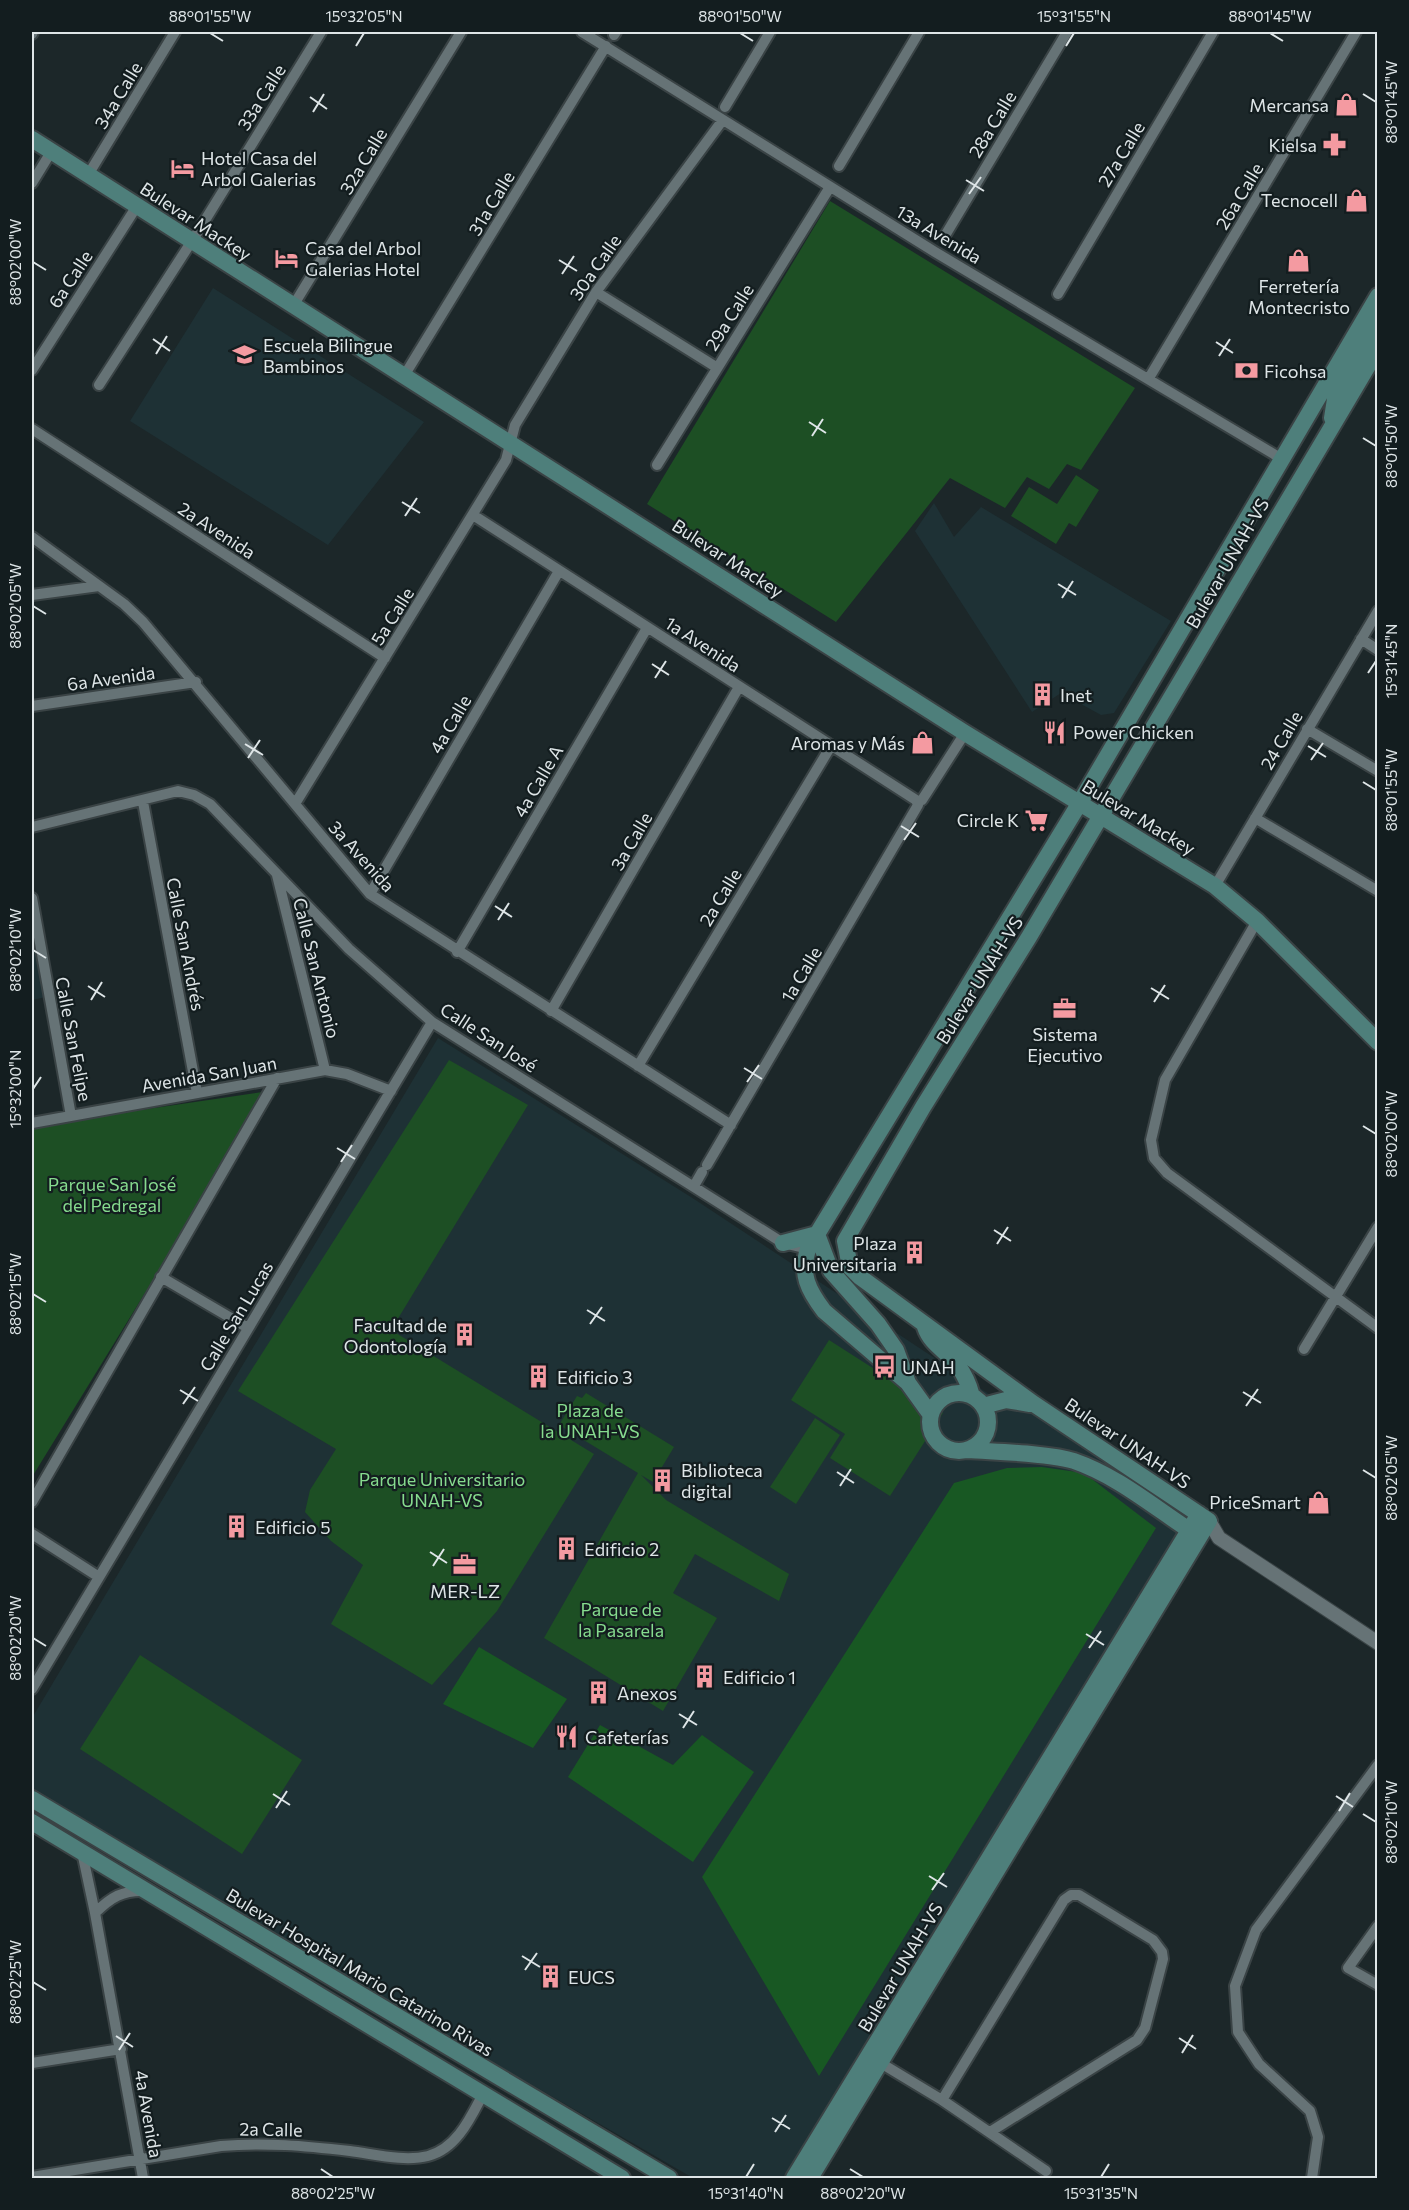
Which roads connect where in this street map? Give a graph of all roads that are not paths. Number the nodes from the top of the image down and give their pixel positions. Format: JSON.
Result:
{"nodes":[{"id":1,"x":175,"y":32,"type":"edge"},
{"id":2,"x":321,"y":32,"type":"edge"},
{"id":3,"x":461,"y":32,"type":"edge"},
{"id":4,"x":582,"y":32,"type":"edge"},
{"id":5,"x":770,"y":32,"type":"edge"},
{"id":6,"x":919,"y":32,"type":"edge"},
{"id":7,"x":1067,"y":32,"type":"edge"},
{"id":8,"x":1213,"y":32,"type":"edge"},
{"id":9,"x":1356,"y":32,"type":"edge"},
{"id":10,"x":606,"y":46,"type":"junction"},
{"id":11,"x":725,"y":107,"type":"dead end"},
{"id":12,"x":722,"y":121,"type":"junction"},
{"id":13,"x":32,"y":139,"type":"edge"},
{"id":14,"x":51,"y":152,"type":"junction"},
{"id":15,"x":839,"y":166,"type":"dead end"},
{"id":16,"x":88,"y":175,"type":"junction"},
{"id":17,"x":32,"y":183,"type":"edge"},
{"id":18,"x":830,"y":187,"type":"junction"},
{"id":19,"x":137,"y":206,"type":"junction"},
{"id":20,"x":946,"y":234,"type":"dead end"},
{"id":21,"x":192,"y":241,"type":"junction"},
{"id":22,"x":596,"y":292,"type":"junction"},
{"id":23,"x":1058,"y":294,"type":"dead end"},
{"id":24,"x":1377,"y":297,"type":"edge"},
{"id":25,"x":293,"y":306,"type":"junction"},
{"id":26,"x":1377,"y":323,"type":"edge"},
{"id":27,"x":1377,"y":349,"type":"edge"},
{"id":28,"x":717,"y":367,"type":"junction"},
{"id":29,"x":32,"y":370,"type":"edge"},
{"id":30,"x":404,"y":376,"type":"junction"},
{"id":31,"x":1149,"y":378,"type":"junction"},
{"id":32,"x":99,"y":385,"type":"dead end"},
{"id":33,"x":1331,"y":425,"type":"junction"},
{"id":34,"x":32,"y":429,"type":"edge"},
{"id":35,"x":512,"y":442,"type":"junction"},
{"id":36,"x":1282,"y":459,"type":"junction"},
{"id":37,"x":657,"y":465,"type":"dead end"},
{"id":38,"x":473,"y":515,"type":"junction"},
{"id":39,"x":32,"y":537,"type":"edge"},
{"id":40,"x":559,"y":571,"type":"junction"},
{"id":41,"x":99,"y":585,"type":"junction"},
{"id":42,"x":32,"y":595,"type":"edge"},
{"id":43,"x":1377,"y":611,"type":"edge"},
{"id":44,"x":647,"y":628,"type":"junction"},
{"id":45,"x":1361,"y":639,"type":"junction"},
{"id":46,"x":1377,"y":650,"type":"edge"},
{"id":47,"x":385,"y":658,"type":"junction"},
{"id":48,"x":196,"y":682,"type":"junction"},
{"id":49,"x":739,"y":687,"type":"junction"},
{"id":50,"x":32,"y":706,"type":"edge"},
{"id":51,"x":1306,"y":729,"type":"junction"},
{"id":52,"x":965,"y":733,"type":"junction"},
{"id":53,"x":831,"y":746,"type":"junction"},
{"id":54,"x":1377,"y":771,"type":"edge"},
{"id":55,"x":919,"y":800,"type":"junction"},
{"id":56,"x":143,"y":802,"type":"junction"},
{"id":57,"x":295,"y":804,"type":"junction"},
{"id":58,"x":1079,"y":804,"type":"junction"},
{"id":59,"x":1101,"y":816,"type":"junction"},
{"id":60,"x":1255,"y":818,"type":"junction"},
{"id":61,"x":32,"y":827,"type":"edge"},
{"id":62,"x":277,"y":874,"type":"junction"},
{"id":63,"x":1215,"y":886,"type":"junction"},
{"id":64,"x":1377,"y":891,"type":"edge"},
{"id":65,"x":370,"y":894,"type":"junction"},
{"id":66,"x":32,"y":898,"type":"edge"},
{"id":67,"x":1257,"y":921,"type":"junction"},
{"id":68,"x":458,"y":952,"type":"junction"},
{"id":69,"x":551,"y":1011,"type":"junction"},
{"id":70,"x":432,"y":1022,"type":"junction"},
{"id":71,"x":1377,"y":1042,"type":"edge"},
{"id":72,"x":638,"y":1066,"type":"junction"},
{"id":73,"x":325,"y":1070,"type":"junction"},
{"id":74,"x":277,"y":1078,"type":"junction"},
{"id":75,"x":391,"y":1090,"type":"junction"},
{"id":76,"x":197,"y":1093,"type":"junction"},
{"id":77,"x":71,"y":1116,"type":"junction"},
{"id":78,"x":32,"y":1123,"type":"edge"},
{"id":79,"x":731,"y":1125,"type":"junction"},
{"id":80,"x":694,"y":1186,"type":"junction"},
{"id":81,"x":1377,"y":1227,"type":"edge"},
{"id":82,"x":817,"y":1234,"type":"junction"},
{"id":83,"x":783,"y":1244,"type":"junction"},
{"id":84,"x":808,"y":1249,"type":"junction"},
{"id":85,"x":161,"y":1277,"type":"junction"},
{"id":86,"x":1335,"y":1297,"type":"junction"},
{"id":87,"x":923,"y":1322,"type":"junction"},
{"id":88,"x":248,"y":1328,"type":"junction"},
{"id":89,"x":1377,"y":1328,"type":"edge"},
{"id":90,"x":1304,"y":1349,"type":"dead end"},
{"id":91,"x":908,"y":1383,"type":"junction"},
{"id":92,"x":978,"y":1401,"type":"junction"},
{"id":93,"x":1034,"y":1404,"type":"junction"},
{"id":94,"x":931,"y":1415,"type":"junction"},
{"id":95,"x":968,"y":1450,"type":"junction"},
{"id":96,"x":32,"y":1502,"type":"edge"},
{"id":97,"x":1204,"y":1518,"type":"junction"},
{"id":98,"x":1194,"y":1533,"type":"junction"},
{"id":99,"x":32,"y":1534,"type":"edge"},
{"id":100,"x":1219,"y":1538,"type":"junction"},
{"id":101,"x":99,"y":1576,"type":"junction"},
{"id":102,"x":1377,"y":1643,"type":"edge"},
{"id":103,"x":32,"y":1689,"type":"edge"},
{"id":104,"x":1377,"y":1766,"type":"edge"},
{"id":105,"x":32,"y":1799,"type":"edge"},
{"id":106,"x":32,"y":1822,"type":"edge"},
{"id":107,"x":82,"y":1852,"type":"junction"},
{"id":108,"x":145,"y":1891,"type":"junction"},
{"id":109,"x":95,"y":1913,"type":"junction"},
{"id":110,"x":1377,"y":1926,"type":"edge"},
{"id":111,"x":931,"y":1965,"type":"junction"},
{"id":112,"x":1377,"y":1984,"type":"edge"},
{"id":113,"x":121,"y":2049,"type":"junction"},
{"id":114,"x":879,"y":2062,"type":"junction"},
{"id":115,"x":32,"y":2063,"type":"edge"},
{"id":116,"x":482,"y":2096,"type":"junction"},
{"id":117,"x":942,"y":2100,"type":"junction"},
{"id":118,"x":990,"y":2132,"type":"junction"},
{"id":119,"x":140,"y":2159,"type":"junction"},
{"id":120,"x":1046,"y":2171,"type":"dead end"},
{"id":121,"x":653,"y":2172,"type":"edge"},
{"id":122,"x":32,"y":2178,"type":"edge"},
{"id":123,"x":143,"y":2178,"type":"edge"},
{"id":124,"x":622,"y":2178,"type":"edge"},
{"id":125,"x":669,"y":2178,"type":"edge"},
{"id":126,"x":794,"y":2178,"type":"edge"},
{"id":127,"x":810,"y":2178,"type":"edge"},
{"id":128,"x":1312,"y":2178,"type":"edge"}],
"edges":[{"from":1,"to":16,"type":"street","name":"34a Calle"},
{"from":2,"to":21,"type":"street","name":"33a Calle"},
{"from":3,"to":25,"type":"street","name":"32a Calle"},
{"from":4,"to":10,"type":"street","name":"13a Avenida"},
{"from":5,"to":11,"type":"street"},
{"from":6,"to":15,"type":"street"},
{"from":7,"to":20,"type":"street","name":"28a Calle"},
{"from":8,"to":23,"type":"street","name":"27a Calle"},
{"from":9,"to":31,"type":"street","name":"26a Calle"},
{"from":10,"to":12,"type":"street","name":"13a Avenida"},
{"from":10,"to":30,"type":"street","name":"31a Calle"},
{"from":12,"to":18,"type":"street","name":"13a Avenida"},
{"from":12,"to":22,"type":"street","name":"30a Calle"},
{"from":13,"to":14,"type":"main road","name":"Bulevar Mackey"},
{"from":14,"to":16,"type":"main road","name":"Bulevar Mackey"},
{"from":14,"to":17,"type":"street"},
{"from":16,"to":19,"type":"main road","name":"Bulevar Mackey"},
{"from":18,"to":28,"type":"street","name":"29a Calle"},
{"from":18,"to":31,"type":"street","name":"13a Avenida"},
{"from":19,"to":21,"type":"main road","name":"Bulevar Mackey"},
{"from":19,"to":29,"type":"street","name":"6a Calle"},
{"from":21,"to":25,"type":"main road","name":"Bulevar Mackey"},
{"from":21,"to":32,"type":"street","name":"33a Calle"},
{"from":22,"to":28,"type":"street"},
{"from":22,"to":35,"type":"street","name":"30a Calle"},
{"from":24,"to":36,"type":"main road","name":"Bulevar UNAH-VS"},
{"from":25,"to":30,"type":"main road","name":"Bulevar Mackey"},
{"from":26,"to":33,"type":"main road"},
{"from":27,"to":33,"type":"main road","name":"Bulevar UNAH-VS"},
{"from":28,"to":37,"type":"street","name":"29a Calle"},
{"from":30,"to":35,"type":"main road","name":"Bulevar Mackey"},
{"from":31,"to":36,"type":"street","name":"13a Avenida"},
{"from":33,"to":59,"type":"main road","name":"Bulevar UNAH-VS"},
{"from":34,"to":47,"type":"street","name":"2a Avenida"},
{"from":35,"to":38,"type":"street","name":"5a Calle"},
{"from":35,"to":52,"type":"main road","name":"Bulevar Mackey"},
{"from":36,"to":58,"type":"main road","name":"Bulevar UNAH-VS"},
{"from":38,"to":40,"type":"street","name":"1a Avenida"},
{"from":38,"to":47,"type":"street","name":"5a Calle"},
{"from":39,"to":41,"type":"street","name":"3a Avenida"},
{"from":40,"to":44,"type":"street","name":"1a Avenida"},
{"from":40,"to":65,"type":"street","name":"4a Calle"},
{"from":41,"to":42,"type":"street"},
{"from":41,"to":48,"type":"street","name":"3a Avenida"},
{"from":43,"to":45,"type":"street","name":"24 Calle"},
{"from":44,"to":49,"type":"street","name":"1a Avenida"},
{"from":44,"to":68,"type":"street","name":"4a Calle A"},
{"from":45,"to":46,"type":"street"},
{"from":45,"to":51,"type":"street","name":"24 Calle"},
{"from":47,"to":57,"type":"street","name":"5a Calle"},
{"from":48,"to":50,"type":"street","name":"6a Avenida"},
{"from":48,"to":57,"type":"street","name":"3a Avenida"},
{"from":49,"to":53,"type":"street","name":"1a Avenida"},
{"from":49,"to":69,"type":"street","name":"3a Calle"},
{"from":51,"to":54,"type":"street"},
{"from":51,"to":60,"type":"street","name":"24 Calle"},
{"from":52,"to":55,"type":"street","name":"1a Calle"},
{"from":52,"to":58,"type":"main road","name":"Bulevar Mackey"},
{"from":53,"to":55,"type":"street","name":"1a Avenida"},
{"from":53,"to":72,"type":"street","name":"2a Calle"},
{"from":55,"to":79,"type":"street","name":"1a Calle"},
{"from":56,"to":61,"type":"street"},
{"from":56,"to":62,"type":"street","name":"Calle San José"},
{"from":56,"to":76,"type":"street","name":"Calle San Andrés"},
{"from":57,"to":65,"type":"street","name":"3a Avenida"},
{"from":58,"to":59,"type":"main road","name":"Bulevar Mackey"},
{"from":58,"to":82,"type":"main road","name":"Bulevar UNAH-VS"},
{"from":59,"to":63,"type":"main road","name":"Bulevar Mackey"},
{"from":59,"to":87,"type":"main road","name":"Bulevar UNAH-VS"},
{"from":60,"to":63,"type":"street","name":"24 Calle"},
{"from":60,"to":64,"type":"street"},
{"from":62,"to":70,"type":"street","name":"Calle San José"},
{"from":62,"to":73,"type":"street","name":"Calle San Antonio"},
{"from":63,"to":67,"type":"main road","name":"Bulevar Mackey"},
{"from":65,"to":68,"type":"street","name":"3a Avenida"},
{"from":66,"to":77,"type":"street","name":"Calle San Felipe"},
{"from":67,"to":71,"type":"main road","name":"Bulevar Mackey"},
{"from":67,"to":86,"type":"street"},
{"from":68,"to":69,"type":"street","name":"3a Avenida"},
{"from":69,"to":72,"type":"street","name":"3a Avenida"},
{"from":70,"to":75,"type":"street","name":"Calle San Lucas"},
{"from":70,"to":80,"type":"street","name":"Calle San José"},
{"from":72,"to":79,"type":"street","name":"3a Avenida"},
{"from":73,"to":74,"type":"street","name":"Avenida San Juan"},
{"from":73,"to":75,"type":"street","name":"Avenida San Juan"},
{"from":74,"to":76,"type":"street","name":"Avenida San Juan"},
{"from":74,"to":85,"type":"street"},
{"from":75,"to":88,"type":"street","name":"Calle San Lucas"},
{"from":76,"to":77,"type":"street","name":"Avenida San Juan"},
{"from":77,"to":78,"type":"street","name":"Avenida San Juan"},
{"from":79,"to":80,"type":"street","name":"1a Calle"},
{"from":80,"to":83,"type":"street","name":"Calle San José"},
{"from":81,"to":86,"type":"street"},
{"from":82,"to":83,"type":"main road"},
{"from":82,"to":84,"type":"main road","name":"Bulevar UNAH-VS"},
{"from":82,"to":91,"type":"main road"},
{"from":83,"to":84,"type":"street","name":"Calle San José"},
{"from":84,"to":91,"type":"main road"},
{"from":85,"to":88,"type":"street"},
{"from":85,"to":96,"type":"street"},
{"from":86,"to":89,"type":"street"},
{"from":86,"to":90,"type":"street"},
{"from":87,"to":92,"type":"main road"},
{"from":87,"to":93,"type":"main road","name":"Bulevar UNAH-VS"},
{"from":88,"to":101,"type":"street","name":"Calle San Lucas"},
{"from":91,"to":94,"type":"main road"},
{"from":92,"to":93,"type":"main road"},
{"from":92,"to":94,"type":"main road"},
{"from":92,"to":95,"type":"main road"},
{"from":93,"to":97,"type":"main road","name":"Bulevar UNAH-VS"},
{"from":94,"to":95,"type":"main road"},
{"from":95,"to":98,"type":"main road","name":"Bulevar UNAH-VS"},
{"from":97,"to":98,"type":"main road","name":"Bulevar UNAH-VS"},
{"from":97,"to":100,"type":"street"},
{"from":98,"to":100,"type":"street"},
{"from":98,"to":111,"type":"main road","name":"Bulevar UNAH-VS"},
{"from":99,"to":101,"type":"street"},
{"from":100,"to":102,"type":"street"},
{"from":101,"to":103,"type":"street","name":"Calle San Lucas"},
{"from":104,"to":128,"type":"street"},
{"from":105,"to":121,"type":"main road","name":"Bulevar Hospital Mario Catarino Rivas"},
{"from":106,"to":107,"type":"main road"},
{"from":107,"to":108,"type":"main road"},
{"from":107,"to":109,"type":"street","name":"4a Avenida"},
{"from":108,"to":109,"type":"street"},
{"from":108,"to":116,"type":"main road"},
{"from":109,"to":113,"type":"street","name":"4a Avenida"},
{"from":110,"to":112,"type":"street"},
{"from":111,"to":114,"type":"main road","name":"Bulevar UNAH-VS"},
{"from":111,"to":126,"type":"main road","name":"Bulevar UNAH-VS"},
{"from":113,"to":115,"type":"street"},
{"from":113,"to":119,"type":"street","name":"4a Avenida"},
{"from":114,"to":117,"type":"street"},
{"from":114,"to":127,"type":"main road","name":"Bulevar UNAH-VS"},
{"from":116,"to":119,"type":"street","name":"2a Calle"},
{"from":116,"to":124,"type":"main road"},
{"from":117,"to":118,"type":"street"},
{"from":117,"to":118,"type":"street"},
{"from":118,"to":120,"type":"street"},
{"from":119,"to":122,"type":"street","name":"2a Calle"},
{"from":119,"to":123,"type":"street","name":"4a Avenida"},
{"from":121,"to":125,"type":"main road","name":"Bulevar Hospital Mario Catarino Rivas"}]}
